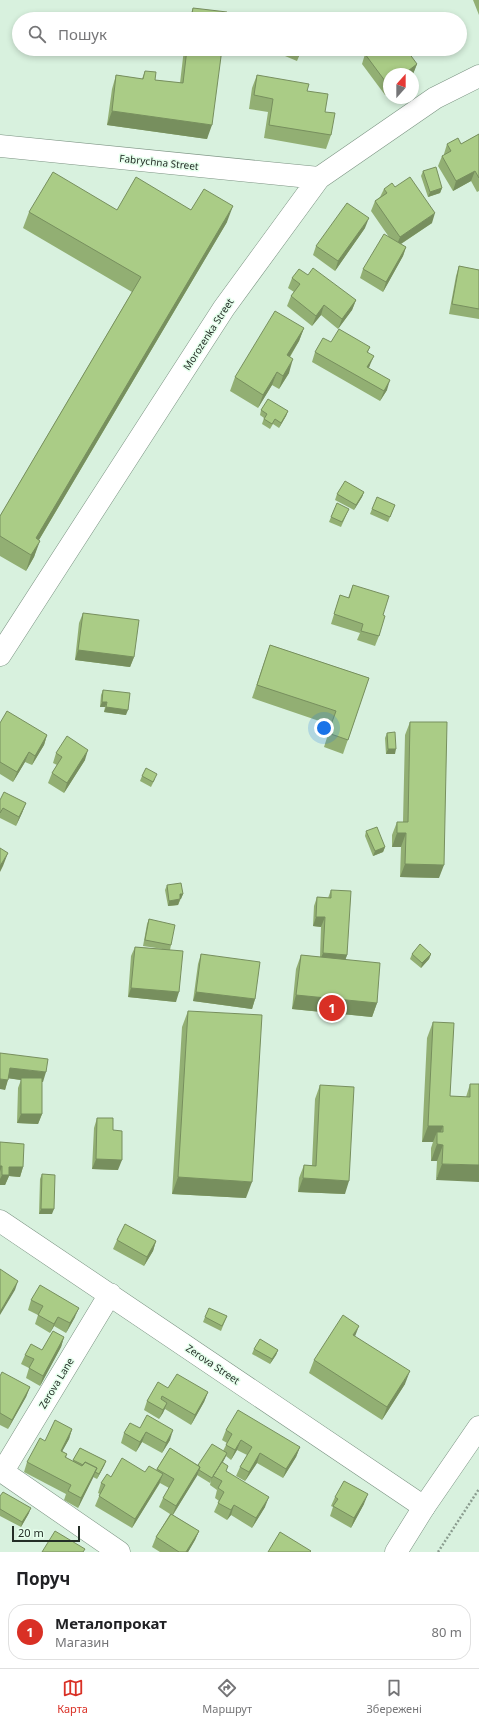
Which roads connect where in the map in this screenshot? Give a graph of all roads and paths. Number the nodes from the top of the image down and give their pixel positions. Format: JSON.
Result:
{"nodes":[{"id":1,"x":479,"y":76,"type":"edge"},
{"id":2,"x":0,"y":146,"type":"edge"},
{"id":3,"x":319,"y":178,"type":"junction"},
{"id":4,"x":0,"y":655,"type":"edge"},
{"id":5,"x":0,"y":1222,"type":"edge"},
{"id":6,"x":110,"y":1294,"type":"junction"},
{"id":7,"x":479,"y":1427,"type":"edge"},
{"id":8,"x":1,"y":1471,"type":"edge"},
{"id":9,"x":479,"y":1489,"type":"edge"},
{"id":10,"x":424,"y":1507,"type":"junction"},
{"id":11,"x":119,"y":1552,"type":"edge"},
{"id":12,"x":396,"y":1552,"type":"edge"},
{"id":13,"x":438,"y":1552,"type":"edge"}],
"edges":[{"from":1,"to":3,"type":"street","name":"Morozenka Street"},
{"from":2,"to":3,"type":"street","name":"Fabrychna Street"},
{"from":3,"to":4,"type":"street","name":"Morozenka Street"},
{"from":5,"to":6,"type":"street","name":"Zerova Street"},
{"from":6,"to":8,"type":"street","name":"Zerova Lane"},
{"from":6,"to":10,"type":"street","name":"Zerova Street"},
{"from":7,"to":10,"type":"street"},
{"from":8,"to":11,"type":"street","name":"Zerova Lane"},
{"from":9,"to":13,"type":"path"},
{"from":10,"to":12,"type":"street"}]}
